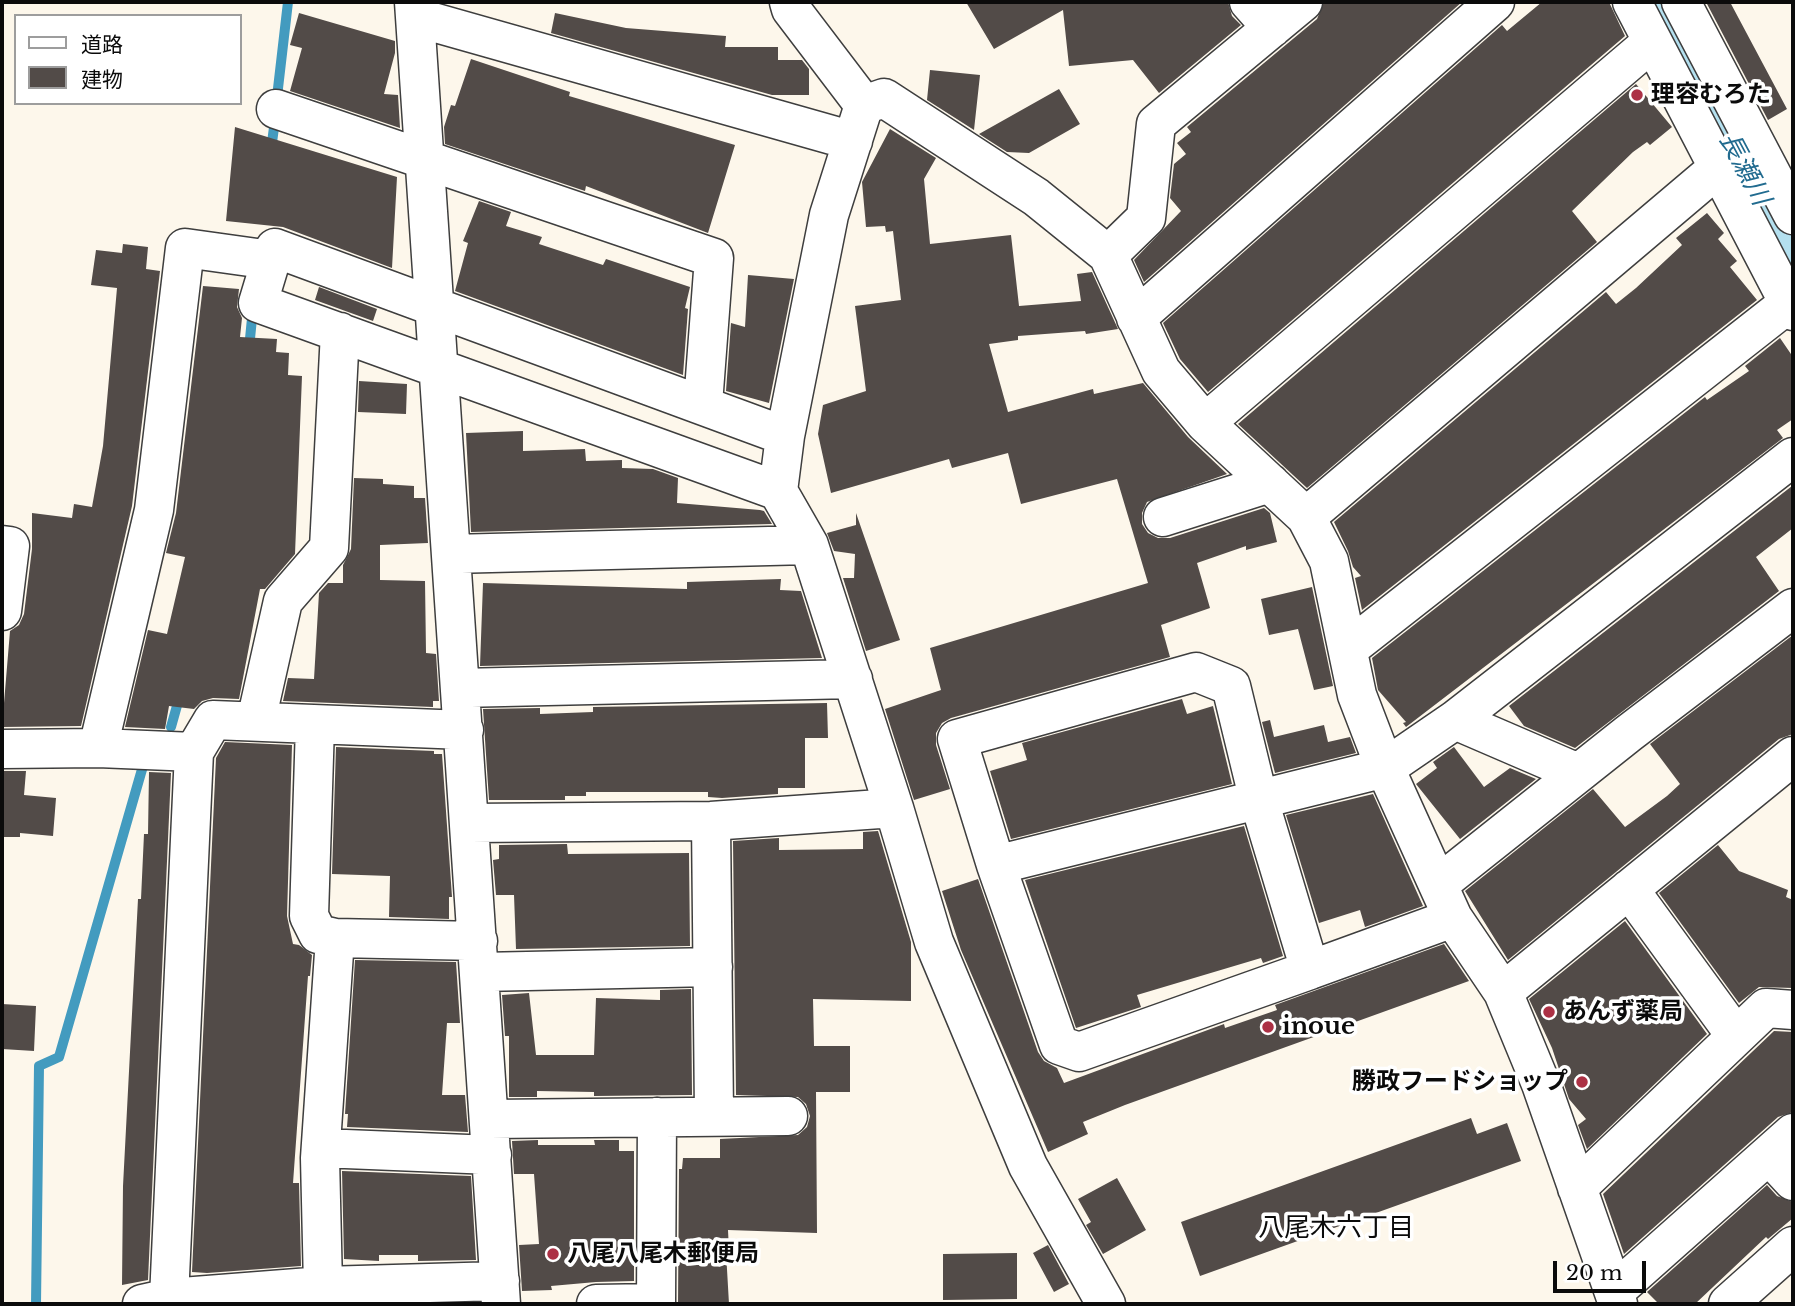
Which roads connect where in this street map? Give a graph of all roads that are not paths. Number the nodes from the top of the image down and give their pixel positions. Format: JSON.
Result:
{"nodes":[{"id":1,"x":789,"y":2,"type":"edge"},
{"id":2,"x":1303,"y":2,"type":"edge"},
{"id":3,"x":1495,"y":2,"type":"edge"},
{"id":4,"x":1632,"y":2,"type":"edge"},
{"id":5,"x":1681,"y":2,"type":"edge"},
{"id":6,"x":415,"y":9,"type":"edge"},
{"id":7,"x":1261,"y":15,"type":"edge"},
{"id":8,"x":1652,"y":42,"type":"junction"},
{"id":9,"x":864,"y":105,"type":"junction"},
{"id":10,"x":276,"y":109,"type":"dead end"},
{"id":11,"x":853,"y":141,"type":"junction"},
{"id":12,"x":425,"y":158,"type":"junction"},
{"id":13,"x":1718,"y":168,"type":"junction"},
{"id":14,"x":1793,"y":215,"type":"edge"},
{"id":15,"x":1108,"y":255,"type":"junction"},
{"id":16,"x":271,"y":260,"type":"junction"},
{"id":17,"x":435,"y":306,"type":"junction"},
{"id":18,"x":1791,"y":307,"type":"edge"},
{"id":19,"x":1136,"y":318,"type":"junction"},
{"id":20,"x":340,"y":332,"type":"junction"},
{"id":21,"x":439,"y":368,"type":"junction"},
{"id":22,"x":617,"y":373,"type":"junction"},
{"id":23,"x":703,"y":404,"type":"junction"},
{"id":24,"x":1205,"y":423,"type":"junction"},
{"id":25,"x":598,"y":426,"type":"junction"},
{"id":26,"x":785,"y":436,"type":"junction"},
{"id":27,"x":1793,"y":457,"type":"edge"},
{"id":28,"x":1270,"y":483,"type":"junction"},
{"id":29,"x":778,"y":491,"type":"junction"},
{"id":30,"x":1163,"y":517,"type":"dead end"},
{"id":31,"x":1306,"y":517,"type":"junction"},
{"id":32,"x":2,"y":545,"type":"edge"},
{"id":33,"x":809,"y":545,"type":"junction"},
{"id":34,"x":451,"y":554,"type":"junction"},
{"id":35,"x":1793,"y":608,"type":"edge"},
{"id":36,"x":2,"y":611,"type":"edge"},
{"id":37,"x":1348,"y":649,"type":"junction"},
{"id":38,"x":853,"y":679,"type":"junction"},
{"id":39,"x":460,"y":688,"type":"junction"},
{"id":40,"x":1455,"y":720,"type":"junction"},
{"id":41,"x":257,"y":721,"type":"junction"},
{"id":42,"x":315,"y":725,"type":"junction"},
{"id":43,"x":464,"y":730,"type":"junction"},
{"id":44,"x":98,"y":748,"type":"junction"},
{"id":45,"x":2,"y":749,"type":"edge"},
{"id":46,"x":194,"y":752,"type":"junction"},
{"id":47,"x":1793,"y":756,"type":"edge"},
{"id":48,"x":1385,"y":768,"type":"junction"},
{"id":49,"x":1578,"y":773,"type":"junction"},
{"id":50,"x":1258,"y":797,"type":"junction"},
{"id":51,"x":894,"y":808,"type":"junction"},
{"id":52,"x":711,"y":821,"type":"junction"},
{"id":53,"x":471,"y":823,"type":"junction"},
{"id":54,"x":996,"y":865,"type":"junction"},
{"id":55,"x":1629,"y":889,"type":"junction"},
{"id":56,"x":1446,"y":901,"type":"junction"},
{"id":57,"x":335,"y":938,"type":"junction"},
{"id":58,"x":480,"y":957,"type":"junction"},
{"id":59,"x":713,"y":967,"type":"junction"},
{"id":60,"x":1310,"y":970,"type":"junction"},
{"id":61,"x":1503,"y":992,"type":"junction"},
{"id":62,"x":1793,"y":1010,"type":"edge"},
{"id":63,"x":1736,"y":1036,"type":"junction"},
{"id":64,"x":714,"y":1115,"type":"junction"},
{"id":65,"x":788,"y":1116,"type":"dead end"},
{"id":66,"x":657,"y":1117,"type":"junction"},
{"id":67,"x":491,"y":1137,"type":"junction"},
{"id":68,"x":321,"y":1149,"type":"junction"},
{"id":69,"x":1785,"y":1156,"type":"edge"},
{"id":70,"x":1577,"y":1188,"type":"junction"},
{"id":71,"x":1793,"y":1246,"type":"edge"},
{"id":72,"x":323,"y":1286,"type":"junction"},
{"id":73,"x":500,"y":1293,"type":"edge"},
{"id":74,"x":1616,"y":1298,"type":"edge"},
{"id":75,"x":156,"y":1301,"type":"edge"},
{"id":76,"x":596,"y":1304,"type":"edge"},
{"id":77,"x":656,"y":1304,"type":"edge"},
{"id":78,"x":1106,"y":1304,"type":"edge"},
{"id":79,"x":1728,"y":1304,"type":"edge"}],
"edges":[{"from":1,"to":9,"type":"street"},
{"from":2,"to":7,"type":"street"},
{"from":3,"to":19,"type":"street"},
{"from":4,"to":8,"type":"street"},
{"from":5,"to":14,"type":"street"},
{"from":6,"to":11,"type":"street"},
{"from":6,"to":12,"type":"street"},
{"from":7,"to":15,"type":"street"},
{"from":8,"to":13,"type":"street"},
{"from":8,"to":24,"type":"street"},
{"from":9,"to":11,"type":"street"},
{"from":9,"to":15,"type":"street"},
{"from":10,"to":12,"type":"street"},
{"from":11,"to":26,"type":"street"},
{"from":12,"to":17,"type":"street"},
{"from":12,"to":23,"type":"street"},
{"from":13,"to":18,"type":"street"},
{"from":13,"to":31,"type":"street"},
{"from":15,"to":19,"type":"street"},
{"from":16,"to":17,"type":"street"},
{"from":16,"to":20,"type":"street"},
{"from":16,"to":44,"type":"street"},
{"from":17,"to":21,"type":"street"},
{"from":17,"to":22,"type":"street"},
{"from":18,"to":37,"type":"street"},
{"from":19,"to":24,"type":"street"},
{"from":20,"to":21,"type":"street"},
{"from":20,"to":41,"type":"street"},
{"from":21,"to":25,"type":"street"},
{"from":21,"to":34,"type":"street"},
{"from":22,"to":23,"type":"street"},
{"from":22,"to":25,"type":"street"},
{"from":23,"to":26,"type":"street"},
{"from":24,"to":28,"type":"street"},
{"from":25,"to":29,"type":"street"},
{"from":26,"to":29,"type":"street"},
{"from":27,"to":40,"type":"street"},
{"from":28,"to":30,"type":"street"},
{"from":28,"to":31,"type":"street"},
{"from":29,"to":33,"type":"street"},
{"from":31,"to":37,"type":"street"},
{"from":32,"to":36,"type":"street"},
{"from":33,"to":34,"type":"street"},
{"from":33,"to":38,"type":"street"},
{"from":34,"to":39,"type":"street"},
{"from":35,"to":49,"type":"street"},
{"from":37,"to":48,"type":"street"},
{"from":38,"to":39,"type":"street"},
{"from":38,"to":51,"type":"street"},
{"from":39,"to":43,"type":"street"},
{"from":40,"to":48,"type":"street"},
{"from":40,"to":49,"type":"street"},
{"from":41,"to":42,"type":"street"},
{"from":41,"to":46,"type":"street"},
{"from":42,"to":43,"type":"street"},
{"from":42,"to":57,"type":"street"},
{"from":43,"to":53,"type":"street"},
{"from":44,"to":45,"type":"street"},
{"from":44,"to":46,"type":"street"},
{"from":46,"to":75,"type":"street"},
{"from":47,"to":55,"type":"street"},
{"from":48,"to":50,"type":"street"},
{"from":48,"to":56,"type":"street"},
{"from":49,"to":56,"type":"street"},
{"from":50,"to":54,"type":"street"},
{"from":50,"to":54,"type":"street"},
{"from":50,"to":60,"type":"street"},
{"from":51,"to":52,"type":"street"},
{"from":51,"to":78,"type":"street"},
{"from":52,"to":53,"type":"street"},
{"from":52,"to":59,"type":"street"},
{"from":53,"to":58,"type":"street"},
{"from":54,"to":60,"type":"street"},
{"from":55,"to":61,"type":"street"},
{"from":55,"to":63,"type":"street"},
{"from":56,"to":60,"type":"street"},
{"from":56,"to":61,"type":"street"},
{"from":57,"to":58,"type":"street"},
{"from":57,"to":68,"type":"street"},
{"from":58,"to":59,"type":"street"},
{"from":58,"to":67,"type":"street"},
{"from":59,"to":64,"type":"street"},
{"from":61,"to":70,"type":"street"},
{"from":62,"to":63,"type":"street"},
{"from":63,"to":70,"type":"street"},
{"from":64,"to":65,"type":"street"},
{"from":64,"to":66,"type":"street"},
{"from":66,"to":67,"type":"street"},
{"from":66,"to":77,"type":"street"},
{"from":67,"to":68,"type":"street"},
{"from":67,"to":73,"type":"street"},
{"from":68,"to":72,"type":"street"},
{"from":69,"to":74,"type":"street"},
{"from":70,"to":74,"type":"street"},
{"from":71,"to":79,"type":"street"},
{"from":72,"to":73,"type":"street"},
{"from":72,"to":75,"type":"street"},
{"from":76,"to":77,"type":"street"}]}
